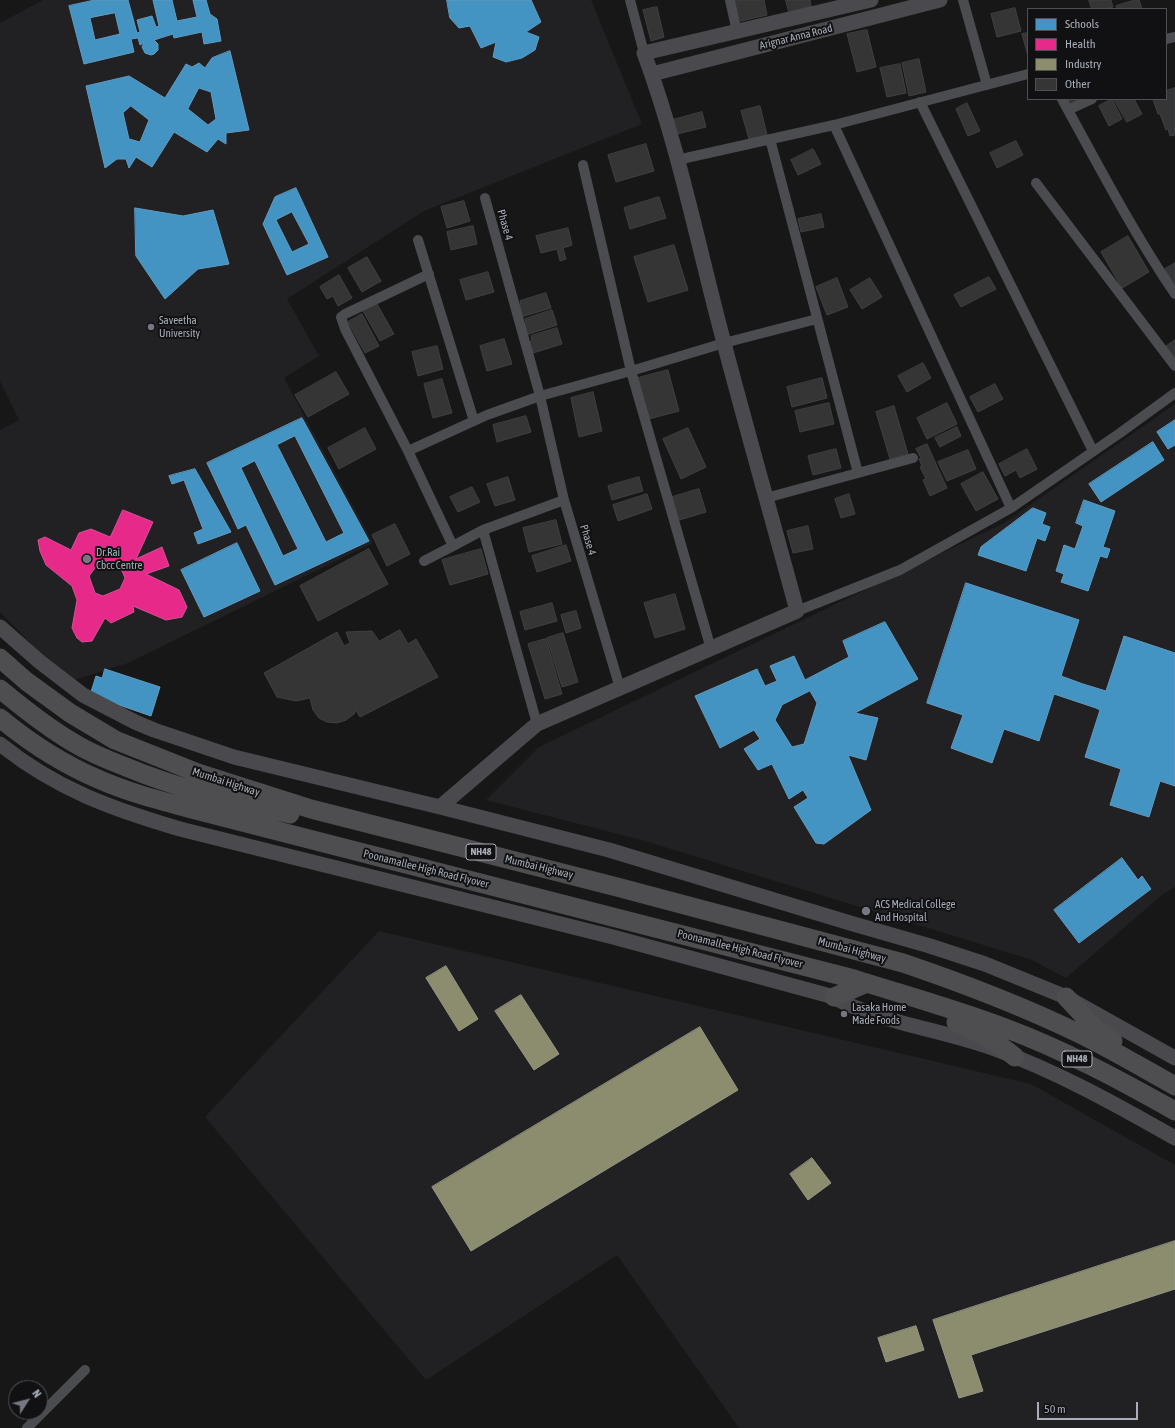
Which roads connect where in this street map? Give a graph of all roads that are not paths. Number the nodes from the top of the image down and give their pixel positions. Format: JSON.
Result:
{"nodes":[{"id":1,"x":630,"y":0,"type":"edge"},
{"id":2,"x":730,"y":0,"type":"edge"},
{"id":3,"x":871,"y":0,"type":"edge"},
{"id":4,"x":940,"y":0,"type":"edge"},
{"id":5,"x":963,"y":0,"type":"edge"},
{"id":6,"x":737,"y":32,"type":"junction"},
{"id":7,"x":644,"y":52,"type":"junction"},
{"id":8,"x":652,"y":74,"type":"junction"},
{"id":9,"x":1027,"y":74,"type":"edge"},
{"id":10,"x":986,"y":85,"type":"junction"},
{"id":11,"x":1063,"y":100,"type":"edge"},
{"id":12,"x":1090,"y":100,"type":"edge"},
{"id":13,"x":920,"y":102,"type":"junction"},
{"id":14,"x":1068,"y":110,"type":"junction"},
{"id":15,"x":834,"y":125,"type":"junction"},
{"id":16,"x":770,"y":139,"type":"junction"},
{"id":17,"x":677,"y":160,"type":"junction"},
{"id":18,"x":582,"y":165,"type":"dead end"},
{"id":19,"x":1036,"y":183,"type":"dead end"},
{"id":20,"x":485,"y":198,"type":"dead end"},
{"id":21,"x":418,"y":240,"type":"dead end"},
{"id":22,"x":429,"y":274,"type":"junction"},
{"id":23,"x":1175,"y":294,"type":"edge"},
{"id":24,"x":817,"y":319,"type":"junction"},
{"id":25,"x":724,"y":343,"type":"junction"},
{"id":26,"x":1175,"y":366,"type":"edge"},
{"id":27,"x":631,"y":371,"type":"junction"},
{"id":28,"x":1175,"y":393,"type":"edge"},
{"id":29,"x":540,"y":396,"type":"junction"},
{"id":30,"x":474,"y":421,"type":"junction"},
{"id":31,"x":408,"y":451,"type":"junction"},
{"id":32,"x":1093,"y":451,"type":"junction"},
{"id":33,"x":913,"y":458,"type":"dead end"},
{"id":34,"x":858,"y":473,"type":"junction"},
{"id":35,"x":766,"y":498,"type":"junction"},
{"id":36,"x":564,"y":500,"type":"junction"},
{"id":37,"x":1011,"y":508,"type":"junction"},
{"id":38,"x":483,"y":530,"type":"junction"},
{"id":39,"x":453,"y":546,"type":"junction"},
{"id":40,"x":424,"y":561,"type":"dead end"},
{"id":41,"x":797,"y":611,"type":"junction"},
{"id":42,"x":0,"y":627,"type":"edge"},
{"id":43,"x":711,"y":649,"type":"junction"},
{"id":44,"x":0,"y":658,"type":"edge"},
{"id":45,"x":620,"y":688,"type":"junction"},
{"id":46,"x":0,"y":689,"type":"edge"},
{"id":47,"x":0,"y":718,"type":"edge"},
{"id":48,"x":537,"y":724,"type":"junction"},
{"id":49,"x":0,"y":744,"type":"edge"},
{"id":50,"x":440,"y":807,"type":"junction"},
{"id":51,"x":389,"y":829,"type":"junction"},
{"id":52,"x":867,"y":983,"type":"junction"},
{"id":53,"x":912,"y":996,"type":"junction"},
{"id":54,"x":834,"y":997,"type":"junction"},
{"id":55,"x":1066,"y":997,"type":"junction"},
{"id":56,"x":1015,"y":1057,"type":"junction"},
{"id":57,"x":1175,"y":1058,"type":"edge"},
{"id":58,"x":1175,"y":1076,"type":"edge"},
{"id":59,"x":1175,"y":1086,"type":"edge"},
{"id":60,"x":1175,"y":1111,"type":"edge"},
{"id":61,"x":1175,"y":1138,"type":"edge"},
{"id":62,"x":85,"y":1370,"type":"dead end"},
{"id":63,"x":27,"y":1428,"type":"edge"}],
"edges":[{"from":1,"to":7,"type":"street"},
{"from":2,"to":6,"type":"street"},
{"from":3,"to":6,"type":"street","name":"Arignar Anna Road"},
{"from":4,"to":8,"type":"street","name":"Arignar Anna Road"},
{"from":5,"to":10,"type":"street"},
{"from":6,"to":7,"type":"street","name":"Arignar Anna Road"},
{"from":7,"to":8,"type":"street"},
{"from":8,"to":17,"type":"street"},
{"from":9,"to":10,"type":"street"},
{"from":10,"to":13,"type":"street"},
{"from":11,"to":14,"type":"street"},
{"from":12,"to":14,"type":"street"},
{"from":13,"to":15,"type":"street"},
{"from":13,"to":32,"type":"street"},
{"from":14,"to":23,"type":"street"},
{"from":15,"to":16,"type":"street"},
{"from":15,"to":37,"type":"street"},
{"from":16,"to":17,"type":"street"},
{"from":16,"to":24,"type":"street"},
{"from":17,"to":25,"type":"street"},
{"from":18,"to":27,"type":"street"},
{"from":19,"to":26,"type":"street"},
{"from":20,"to":29,"type":"street","name":"Phase 4"},
{"from":21,"to":22,"type":"street"},
{"from":22,"to":30,"type":"street"},
{"from":22,"to":31,"type":"street"},
{"from":24,"to":25,"type":"street"},
{"from":24,"to":34,"type":"street"},
{"from":25,"to":27,"type":"street"},
{"from":25,"to":35,"type":"street"},
{"from":27,"to":29,"type":"street"},
{"from":27,"to":43,"type":"street"},
{"from":28,"to":32,"type":"street"},
{"from":29,"to":30,"type":"street"},
{"from":29,"to":36,"type":"street","name":"Phase 4"},
{"from":30,"to":31,"type":"street"},
{"from":31,"to":39,"type":"street"},
{"from":32,"to":37,"type":"street"},
{"from":33,"to":34,"type":"street"},
{"from":34,"to":35,"type":"street"},
{"from":35,"to":41,"type":"street"},
{"from":36,"to":38,"type":"street"},
{"from":36,"to":45,"type":"street","name":"Phase 4"},
{"from":37,"to":41,"type":"street"},
{"from":38,"to":39,"type":"street"},
{"from":38,"to":48,"type":"street"},
{"from":39,"to":40,"type":"street"},
{"from":41,"to":43,"type":"street"},
{"from":42,"to":50,"type":"street"},
{"from":43,"to":45,"type":"street"},
{"from":44,"to":51,"type":"highway","name":"Mumbai Highway","number":"NH48"},
{"from":45,"to":48,"type":"street"},
{"from":46,"to":51,"type":"highway"},
{"from":47,"to":52,"type":"highway","name":"Poonamallee High Road Flyover","number":"NH48"},
{"from":48,"to":50,"type":"street"},
{"from":49,"to":54,"type":"street"},
{"from":50,"to":55,"type":"street"},
{"from":51,"to":59,"type":"highway","name":"Mumbai Highway","number":"NH48"},
{"from":52,"to":53,"type":"highway","number":"NH48"},
{"from":52,"to":54,"type":"highway"},
{"from":53,"to":56,"type":"highway"},
{"from":53,"to":60,"type":"highway","number":"NH48"},
{"from":54,"to":56,"type":"street"},
{"from":55,"to":57,"type":"street"},
{"from":55,"to":58,"type":"highway"},
{"from":56,"to":61,"type":"street"},
{"from":62,"to":63,"type":"street"}]}
